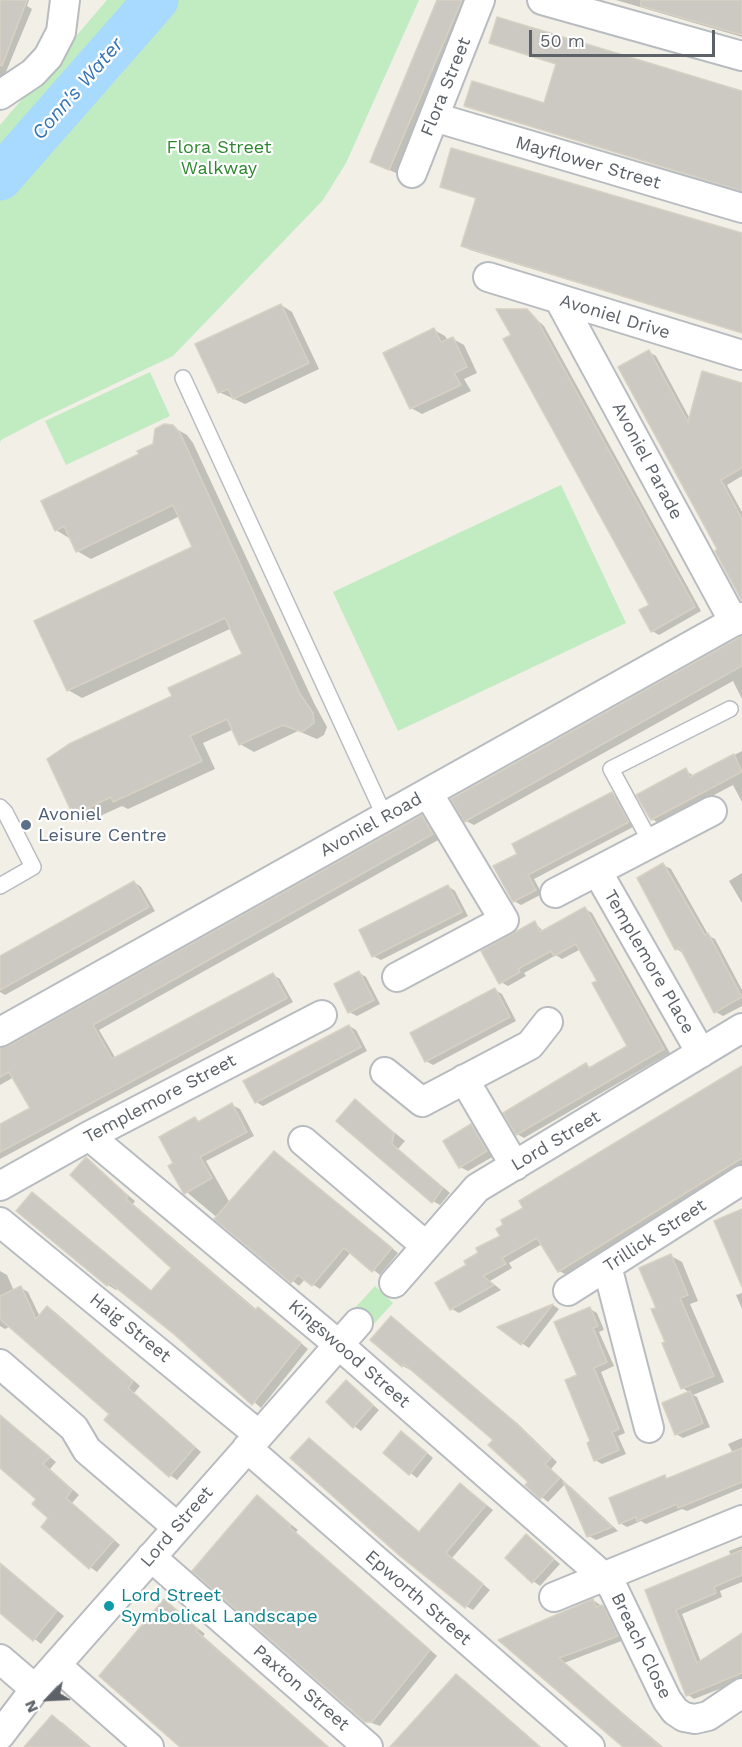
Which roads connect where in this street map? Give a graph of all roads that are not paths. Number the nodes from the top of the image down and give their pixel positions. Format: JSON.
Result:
{"nodes":[{"id":1,"x":480,"y":0,"type":"edge"},
{"id":2,"x":542,"y":0,"type":"edge"},
{"id":3,"x":64,"y":5,"type":"edge"},
{"id":4,"x":742,"y":56,"type":"edge"},
{"id":5,"x":0,"y":95,"type":"edge"},
{"id":6,"x":434,"y":117,"type":"junction"},
{"id":7,"x":412,"y":173,"type":"dead end"},
{"id":8,"x":742,"y":208,"type":"edge"},
{"id":9,"x":488,"y":277,"type":"dead end"},
{"id":10,"x":560,"y":301,"type":"junction"},
{"id":11,"x":742,"y":355,"type":"edge"},
{"id":12,"x":183,"y":378,"type":"dead end"},
{"id":13,"x":738,"y":619,"type":"edge"},
{"id":14,"x":730,"y":709,"type":"dead end"},
{"id":15,"x":428,"y":793,"type":"junction"},
{"id":16,"x":0,"y":807,"type":"edge"},
{"id":17,"x":712,"y":811,"type":"dead end"},
{"id":18,"x":386,"y":817,"type":"junction"},
{"id":19,"x":651,"y":843,"type":"junction"},
{"id":20,"x":597,"y":871,"type":"junction"},
{"id":21,"x":0,"y":886,"type":"edge"},
{"id":22,"x":555,"y":893,"type":"dead end"},
{"id":23,"x":397,"y":977,"type":"dead end"},
{"id":24,"x":322,"y":1015,"type":"dead end"},
{"id":25,"x":548,"y":1022,"type":"dead end"},
{"id":26,"x":742,"y":1028,"type":"edge"},
{"id":27,"x":0,"y":1032,"type":"edge"},
{"id":28,"x":701,"y":1053,"type":"junction"},
{"id":29,"x":385,"y":1072,"type":"dead end"},
{"id":30,"x":464,"y":1079,"type":"junction"},
{"id":31,"x":89,"y":1136,"type":"junction"},
{"id":32,"x":303,"y":1141,"type":"dead end"},
{"id":33,"x":515,"y":1166,"type":"junction"},
{"id":34,"x":742,"y":1180,"type":"edge"},
{"id":35,"x":0,"y":1186,"type":"edge"},
{"id":36,"x":0,"y":1221,"type":"edge"},
{"id":37,"x":426,"y":1246,"type":"junction"},
{"id":38,"x":607,"y":1266,"type":"junction"},
{"id":39,"x":394,"y":1283,"type":"dead end"},
{"id":40,"x":568,"y":1292,"type":"dead end"},
{"id":41,"x":358,"y":1323,"type":"dead end"},
{"id":42,"x":339,"y":1345,"type":"junction"},
{"id":43,"x":0,"y":1364,"type":"edge"},
{"id":44,"x":650,"y":1428,"type":"dead end"},
{"id":45,"x":253,"y":1442,"type":"junction"},
{"id":46,"x":742,"y":1520,"type":"edge"},
{"id":47,"x":177,"y":1527,"type":"junction"},
{"id":48,"x":152,"y":1557,"type":"junction"},
{"id":49,"x":604,"y":1577,"type":"junction"},
{"id":50,"x":554,"y":1597,"type":"dead end"},
{"id":51,"x":0,"y":1659,"type":"edge"},
{"id":52,"x":56,"y":1665,"type":"junction"},
{"id":53,"x":35,"y":1689,"type":"junction"},
{"id":54,"x":742,"y":1694,"type":"edge"},
{"id":55,"x":0,"y":1735,"type":"edge"},
{"id":56,"x":149,"y":1747,"type":"edge"},
{"id":57,"x":368,"y":1747,"type":"edge"},
{"id":58,"x":590,"y":1747,"type":"edge"}],
"edges":[{"from":1,"to":6,"type":"street","name":"Flora Street"},
{"from":2,"to":4,"type":"street"},
{"from":3,"to":5,"type":"street"},
{"from":6,"to":7,"type":"street","name":"Flora Street"},
{"from":6,"to":8,"type":"street","name":"Mayflower Street"},
{"from":9,"to":10,"type":"street","name":"Avoniel Drive"},
{"from":10,"to":11,"type":"street","name":"Avoniel Drive"},
{"from":10,"to":13,"type":"street","name":"Avoniel Parade"},
{"from":12,"to":18,"type":"lane"},
{"from":13,"to":15,"type":"street","name":"Avoniel Road"},
{"from":14,"to":19,"type":"lane"},
{"from":15,"to":18,"type":"street","name":"Avoniel Road"},
{"from":15,"to":23,"type":"street"},
{"from":16,"to":21,"type":"lane"},
{"from":17,"to":19,"type":"street","name":"Templemore Place"},
{"from":18,"to":27,"type":"street","name":"Avoniel Road"},
{"from":19,"to":20,"type":"street","name":"Templemore Place"},
{"from":20,"to":22,"type":"street","name":"Templemore Place"},
{"from":20,"to":28,"type":"street","name":"Templemore Place"},
{"from":24,"to":31,"type":"street","name":"Templemore Street"},
{"from":25,"to":30,"type":"street"},
{"from":26,"to":28,"type":"street","name":"Lord Street"},
{"from":28,"to":33,"type":"street","name":"Lord Street"},
{"from":29,"to":30,"type":"street"},
{"from":30,"to":33,"type":"street"},
{"from":31,"to":35,"type":"street","name":"Templemore Street"},
{"from":31,"to":42,"type":"street","name":"Kingswood Street"},
{"from":32,"to":37,"type":"street"},
{"from":33,"to":37,"type":"street","name":"Lord Street"},
{"from":34,"to":38,"type":"street","name":"Trillick Street"},
{"from":36,"to":45,"type":"street","name":"Haig Street"},
{"from":37,"to":39,"type":"street","name":"Lord Street"},
{"from":38,"to":40,"type":"street","name":"Trillick Street"},
{"from":38,"to":44,"type":"street"},
{"from":41,"to":42,"type":"street","name":"Lord Street"},
{"from":42,"to":45,"type":"street","name":"Lord Street"},
{"from":42,"to":49,"type":"street","name":"Kingswood Street"},
{"from":43,"to":47,"type":"street"},
{"from":45,"to":47,"type":"street","name":"Lord Street"},
{"from":45,"to":58,"type":"street","name":"Epworth Street"},
{"from":46,"to":49,"type":"street"},
{"from":47,"to":48,"type":"street","name":"Lord Street"},
{"from":48,"to":52,"type":"street","name":"Lord Street"},
{"from":48,"to":57,"type":"street","name":"Paxton Street"},
{"from":49,"to":50,"type":"street"},
{"from":49,"to":54,"type":"street","name":"Breach Close"},
{"from":51,"to":53,"type":"street"},
{"from":52,"to":53,"type":"street","name":"Lord Street"},
{"from":52,"to":56,"type":"street"},
{"from":53,"to":55,"type":"street","name":"Lord Street"}]}
